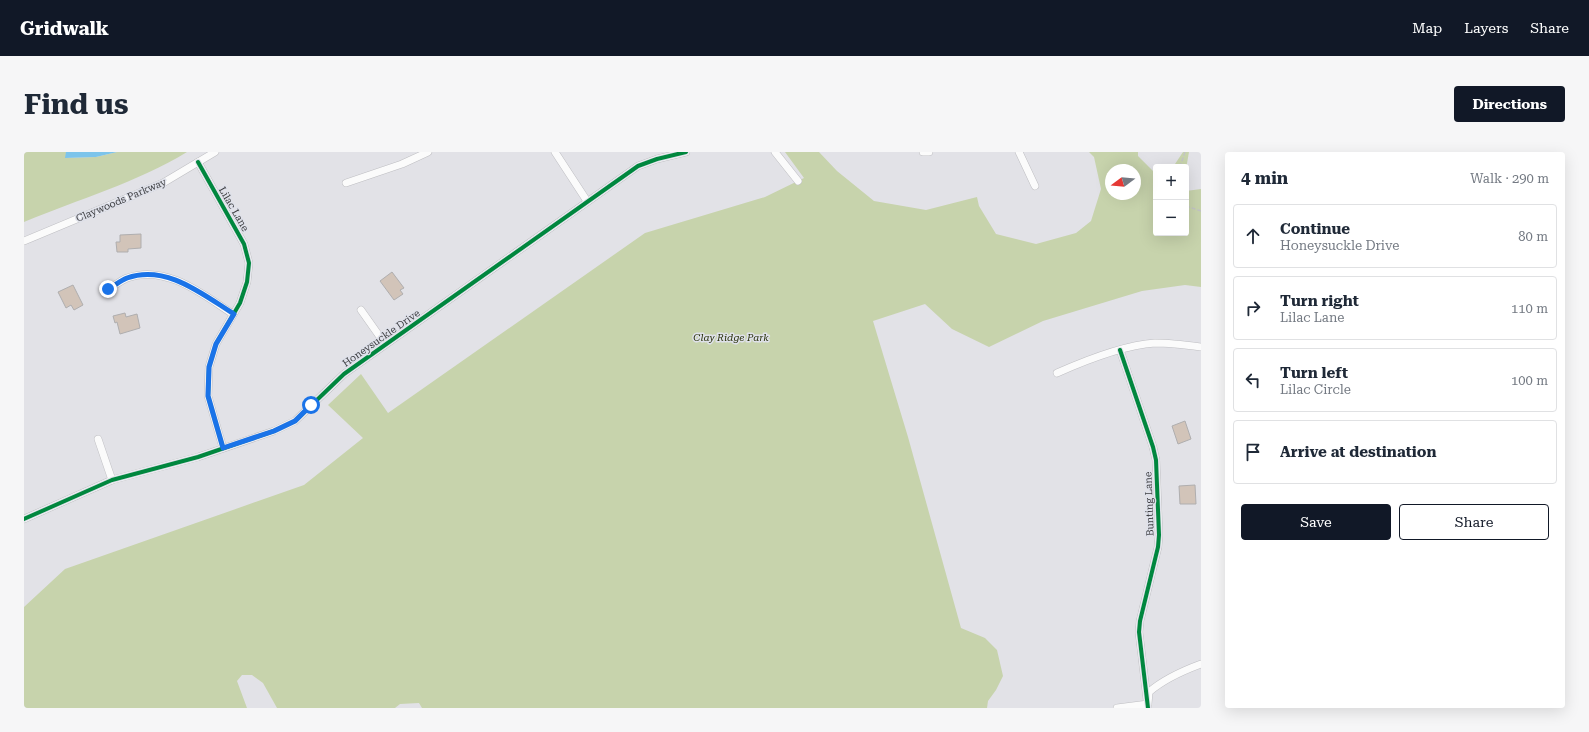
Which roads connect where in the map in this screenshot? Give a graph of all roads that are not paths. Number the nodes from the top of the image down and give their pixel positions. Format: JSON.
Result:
{"nodes":[{"id":1,"x":215,"y":152,"type":"edge"},
{"id":2,"x":428,"y":152,"type":"edge"},
{"id":3,"x":555,"y":152,"type":"edge"},
{"id":4,"x":686,"y":152,"type":"edge"},
{"id":5,"x":775,"y":152,"type":"edge"},
{"id":6,"x":923,"y":152,"type":"edge"},
{"id":7,"x":928,"y":152,"type":"edge"},
{"id":8,"x":1019,"y":152,"type":"edge"},
{"id":9,"x":198,"y":162,"type":"junction"},
{"id":10,"x":798,"y":181,"type":"dead end"},
{"id":11,"x":346,"y":183,"type":"dead end"},
{"id":12,"x":1035,"y":186,"type":"dead end"},
{"id":13,"x":587,"y":201,"type":"junction"},
{"id":14,"x":24,"y":240,"type":"edge"},
{"id":15,"x":108,"y":289,"type":"dead end"},
{"id":16,"x":361,"y":310,"type":"dead end"},
{"id":17,"x":234,"y":314,"type":"junction"},
{"id":18,"x":385,"y":344,"type":"junction"},
{"id":19,"x":1201,"y":347,"type":"edge"},
{"id":20,"x":1120,"y":350,"type":"junction"},
{"id":21,"x":1057,"y":373,"type":"dead end"},
{"id":22,"x":98,"y":439,"type":"dead end"},
{"id":23,"x":223,"y":448,"type":"junction"},
{"id":24,"x":112,"y":480,"type":"junction"},
{"id":25,"x":24,"y":519,"type":"edge"},
{"id":26,"x":1201,"y":664,"type":"edge"},
{"id":27,"x":1148,"y":706,"type":"edge"},
{"id":28,"x":1117,"y":708,"type":"edge"}],
"edges":[{"from":1,"to":9,"type":"street","name":"Claywoods Parkway"},
{"from":2,"to":11,"type":"street"},
{"from":3,"to":13,"type":"street"},
{"from":4,"to":13,"type":"street","name":"Honeysuckle Drive"},
{"from":5,"to":10,"type":"street"},
{"from":6,"to":7,"type":"street"},
{"from":8,"to":12,"type":"street"},
{"from":9,"to":14,"type":"street","name":"Claywoods Parkway"},
{"from":9,"to":17,"type":"street","name":"Lilac Lane"},
{"from":13,"to":18,"type":"street","name":"Honeysuckle Drive"},
{"from":15,"to":17,"type":"street"},
{"from":16,"to":18,"type":"street"},
{"from":17,"to":23,"type":"street","name":"Lilac Lane"},
{"from":18,"to":23,"type":"street","name":"Honeysuckle Drive"},
{"from":19,"to":20,"type":"street"},
{"from":20,"to":21,"type":"street"},
{"from":20,"to":27,"type":"street","name":"Bunting Lane"},
{"from":22,"to":24,"type":"street"},
{"from":23,"to":24,"type":"street","name":"Honeysuckle Drive"},
{"from":24,"to":25,"type":"street","name":"Honeysuckle Drive"},
{"from":26,"to":27,"type":"street"},
{"from":27,"to":28,"type":"street"}]}
